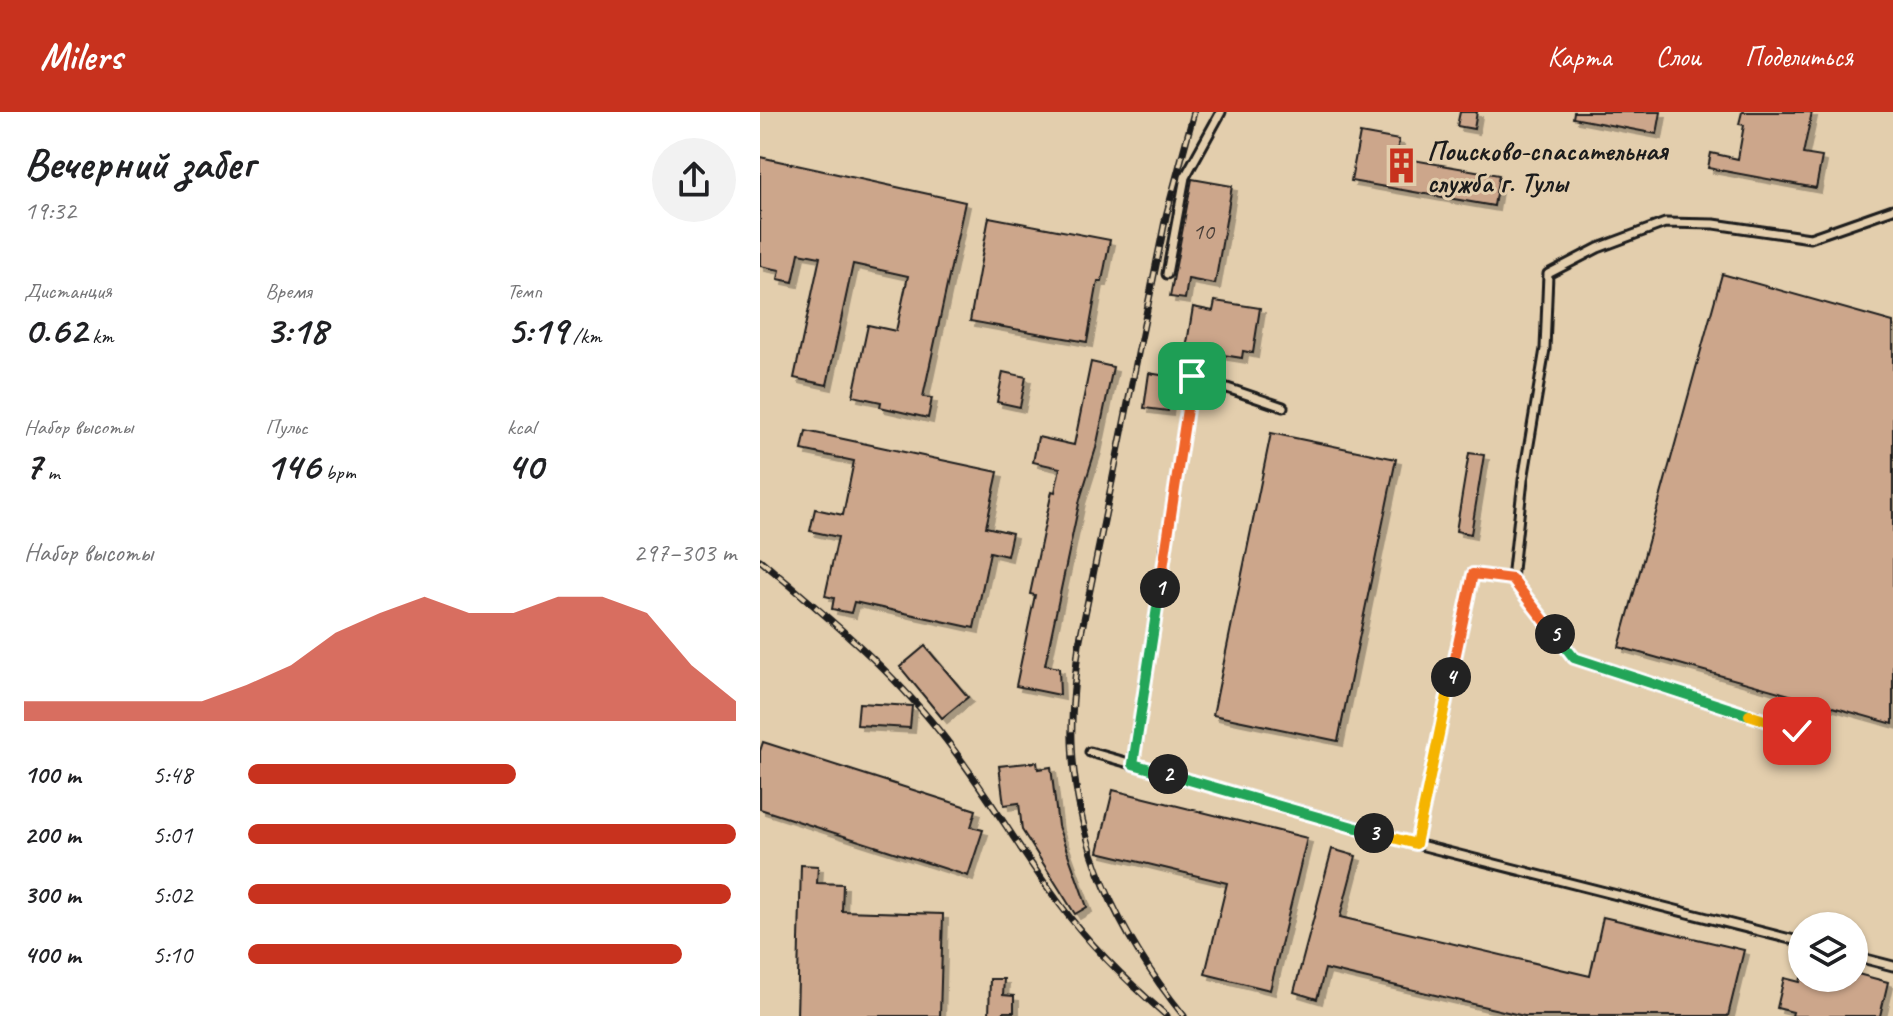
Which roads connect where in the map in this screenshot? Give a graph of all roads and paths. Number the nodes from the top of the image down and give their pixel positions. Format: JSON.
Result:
{"nodes":[{"id":1,"x":1221,"y":112,"type":"edge"},
{"id":2,"x":1893,"y":209,"type":"edge"},
{"id":3,"x":1167,"y":274,"type":"dead end"},
{"id":4,"x":1283,"y":407,"type":"dead end"},
{"id":5,"x":1512,"y":579,"type":"junction"},
{"id":6,"x":1797,"y":731,"type":"dead end"},
{"id":7,"x":1090,"y":752,"type":"dead end"},
{"id":8,"x":1133,"y":764,"type":"junction"},
{"id":9,"x":1416,"y":844,"type":"junction"},
{"id":10,"x":1788,"y":938,"type":"edge"},
{"id":11,"x":1868,"y":960,"type":"edge"},
{"id":12,"x":1893,"y":966,"type":"edge"}],
"edges":[{"from":1,"to":3,"type":"lane"},
{"from":2,"to":5,"type":"lane"},
{"from":4,"to":8,"type":"lane"},
{"from":5,"to":6,"type":"lane"},
{"from":5,"to":9,"type":"lane"},
{"from":7,"to":8,"type":"lane"},
{"from":8,"to":9,"type":"lane"},
{"from":9,"to":10,"type":"lane"},
{"from":11,"to":12,"type":"lane"}]}
